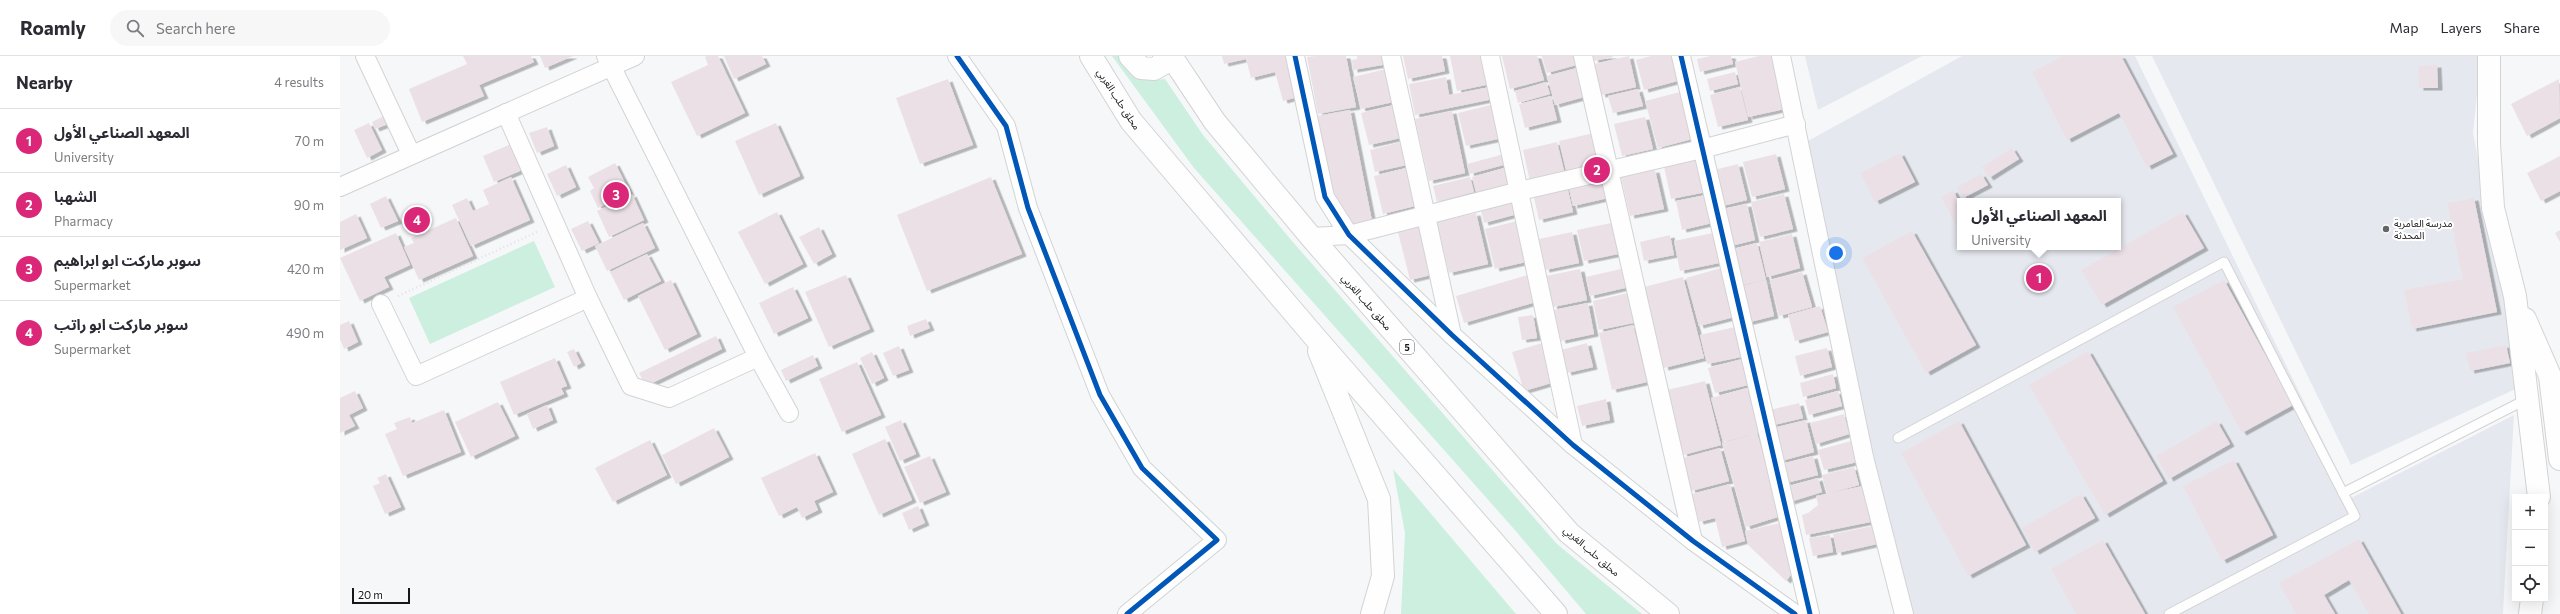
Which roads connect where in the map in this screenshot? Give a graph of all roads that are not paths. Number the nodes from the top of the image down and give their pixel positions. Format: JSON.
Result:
{"nodes":[{"id":1,"x":365,"y":56,"type":"edge"},
{"id":2,"x":635,"y":56,"type":"edge"},
{"id":3,"x":957,"y":56,"type":"edge"},
{"id":4,"x":1091,"y":56,"type":"edge"},
{"id":5,"x":1130,"y":56,"type":"edge"},
{"id":6,"x":1164,"y":56,"type":"edge"},
{"id":7,"x":1172,"y":56,"type":"edge"},
{"id":8,"x":1295,"y":56,"type":"edge"},
{"id":9,"x":1391,"y":56,"type":"edge"},
{"id":10,"x":1490,"y":56,"type":"edge"},
{"id":11,"x":1583,"y":56,"type":"edge"},
{"id":12,"x":1681,"y":56,"type":"edge"},
{"id":13,"x":1781,"y":56,"type":"edge"},
{"id":14,"x":2489,"y":56,"type":"edge"},
{"id":15,"x":609,"y":62,"type":"edge"},
{"id":16,"x":506,"y":113,"type":"junction"},
{"id":17,"x":1796,"y":124,"type":"junction"},
{"id":18,"x":1702,"y":149,"type":"junction"},
{"id":19,"x":411,"y":154,"type":"junction"},
{"id":20,"x":1608,"y":173,"type":"junction"},
{"id":21,"x":340,"y":187,"type":"edge"},
{"id":22,"x":1520,"y":191,"type":"junction"},
{"id":23,"x":1426,"y":216,"type":"junction"},
{"id":24,"x":1349,"y":235,"type":"junction"},
{"id":25,"x":1311,"y":237,"type":"junction"},
{"id":26,"x":2515,"y":296,"type":"junction"},
{"id":27,"x":588,"y":298,"type":"junction"},
{"id":28,"x":381,"y":304,"type":"road end"},
{"id":29,"x":1313,"y":335,"type":"junction"},
{"id":30,"x":1452,"y":335,"type":"junction"},
{"id":31,"x":758,"y":357,"type":"junction"},
{"id":32,"x":2528,"y":398,"type":"junction"},
{"id":33,"x":789,"y":413,"type":"dead end"},
{"id":34,"x":1898,"y":438,"type":"dead end"},
{"id":35,"x":1573,"y":445,"type":"junction"},
{"id":36,"x":2560,"y":459,"type":"edge"},
{"id":37,"x":2343,"y":493,"type":"junction"},
{"id":38,"x":2539,"y":494,"type":"edge"},
{"id":39,"x":1693,"y":541,"type":"junction"},
{"id":40,"x":2532,"y":602,"type":"edge"},
{"id":41,"x":1127,"y":614,"type":"edge"},
{"id":42,"x":1372,"y":614,"type":"edge"},
{"id":43,"x":1556,"y":614,"type":"edge"},
{"id":44,"x":1668,"y":614,"type":"edge"},
{"id":45,"x":1796,"y":614,"type":"edge"},
{"id":46,"x":1810,"y":614,"type":"edge"},
{"id":47,"x":1904,"y":614,"type":"edge"},
{"id":48,"x":2169,"y":614,"type":"edge"},
{"id":49,"x":2530,"y":614,"type":"edge"}],
"edges":[{"from":1,"to":19,"type":"street"},
{"from":2,"to":15,"type":"street"},
{"from":3,"to":41,"type":"street"},
{"from":4,"to":29,"type":"main road","name":"محلق حلب الغربي"},
{"from":5,"to":6,"type":"main road"},
{"from":7,"to":25,"type":"main road","name":"محلق حلب الغربي","number":"5"},
{"from":8,"to":24,"type":"street"},
{"from":9,"to":23,"type":"street"},
{"from":10,"to":22,"type":"street"},
{"from":11,"to":20,"type":"street"},
{"from":12,"to":18,"type":"street"},
{"from":13,"to":17,"type":"street"},
{"from":14,"to":26,"type":"main road"},
{"from":15,"to":16,"type":"street"},
{"from":15,"to":31,"type":"street"},
{"from":16,"to":19,"type":"street"},
{"from":16,"to":27,"type":"street"},
{"from":17,"to":18,"type":"street"},
{"from":17,"to":47,"type":"street"},
{"from":18,"to":20,"type":"street"},
{"from":18,"to":46,"type":"street"},
{"from":19,"to":21,"type":"street"},
{"from":20,"to":22,"type":"street"},
{"from":20,"to":39,"type":"street"},
{"from":22,"to":23,"type":"street"},
{"from":22,"to":35,"type":"street"},
{"from":23,"to":24,"type":"street"},
{"from":23,"to":30,"type":"street"},
{"from":24,"to":25,"type":"street"},
{"from":24,"to":30,"type":"street"},
{"from":25,"to":44,"type":"main road","name":"محلق حلب الغربي","number":"5"},
{"from":26,"to":32,"type":"main road"},
{"from":26,"to":36,"type":"main road"},
{"from":27,"to":28,"type":"street"},
{"from":27,"to":31,"type":"street"},
{"from":29,"to":42,"type":"main road"},
{"from":29,"to":43,"type":"main road","name":"محلق حلب الغربي"},
{"from":30,"to":35,"type":"street"},
{"from":31,"to":33,"type":"street"},
{"from":32,"to":37,"type":"lane"},
{"from":32,"to":38,"type":"main road"},
{"from":34,"to":37,"type":"lane"},
{"from":35,"to":39,"type":"street"},
{"from":37,"to":48,"type":"lane"},
{"from":39,"to":45,"type":"street"},
{"from":40,"to":49,"type":"main road"}]}
